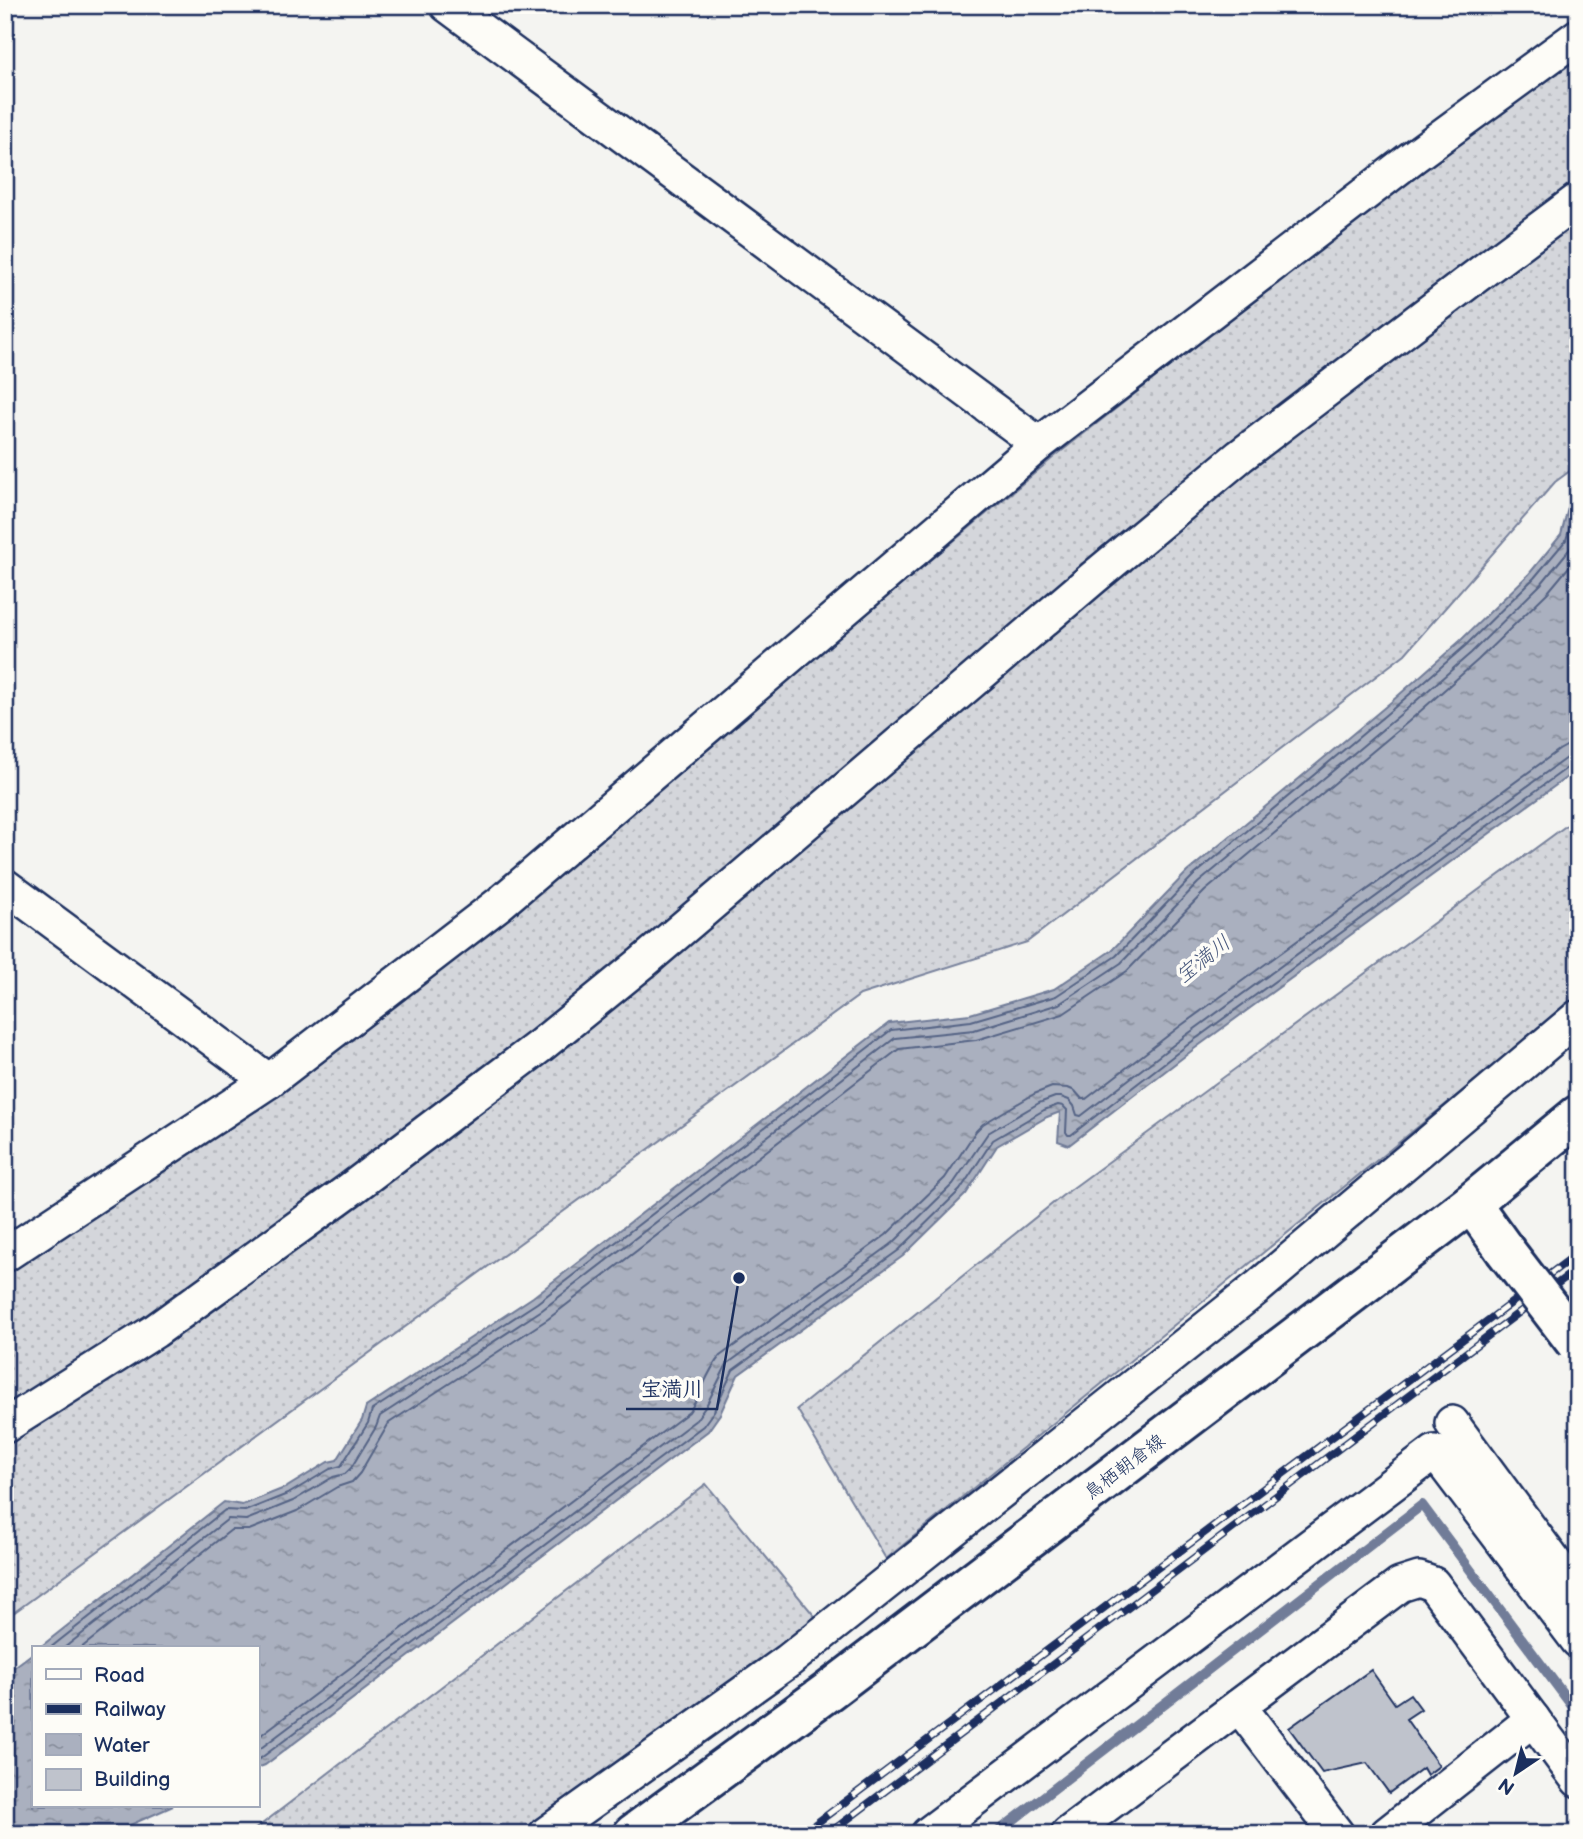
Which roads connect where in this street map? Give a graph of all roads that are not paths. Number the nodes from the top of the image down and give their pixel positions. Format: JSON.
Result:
{"nodes":[{"id":1,"x":447,"y":5,"type":"edge"},
{"id":2,"x":1578,"y":36,"type":"edge"},
{"id":3,"x":1578,"y":200,"type":"edge"},
{"id":4,"x":1039,"y":444,"type":"junction"},
{"id":5,"x":5,"y":886,"type":"edge"},
{"id":6,"x":1578,"y":1017,"type":"edge"},
{"id":7,"x":269,"y":1081,"type":"junction"},
{"id":8,"x":1578,"y":1115,"type":"edge"},
{"id":9,"x":1471,"y":1203,"type":"junction"},
{"id":10,"x":5,"y":1255,"type":"edge"},
{"id":11,"x":1577,"y":1344,"type":"edge"},
{"id":12,"x":1452,"y":1423,"type":"dead end"},
{"id":13,"x":5,"y":1426,"type":"edge"},
{"id":14,"x":1578,"y":1594,"type":"edge"},
{"id":15,"x":1578,"y":1641,"type":"edge"},
{"id":16,"x":1239,"y":1706,"type":"junction"},
{"id":17,"x":1533,"y":1719,"type":"junction"},
{"id":18,"x":1578,"y":1780,"type":"edge"},
{"id":19,"x":546,"y":1834,"type":"edge"},
{"id":20,"x":633,"y":1834,"type":"edge"},
{"id":21,"x":929,"y":1834,"type":"edge"},
{"id":22,"x":1068,"y":1834,"type":"edge"},
{"id":23,"x":1337,"y":1834,"type":"edge"},
{"id":24,"x":1387,"y":1834,"type":"edge"}],
"edges":[{"from":1,"to":4,"type":"street"},
{"from":2,"to":4,"type":"street"},
{"from":3,"to":13,"type":"street"},
{"from":4,"to":7,"type":"street"},
{"from":5,"to":7,"type":"street"},
{"from":6,"to":19,"type":"street"},
{"from":7,"to":10,"type":"street"},
{"from":8,"to":9,"type":"main road","name":"鳥栖朝倉線"},
{"from":9,"to":11,"type":"main road","bridge":true},
{"from":9,"to":20,"type":"main road","name":"鳥栖朝倉線"},
{"from":12,"to":14,"type":"street"},
{"from":15,"to":21,"type":"street"},
{"from":16,"to":17,"type":"street"},
{"from":16,"to":22,"type":"street"},
{"from":16,"to":23,"type":"street"},
{"from":17,"to":18,"type":"street"},
{"from":17,"to":24,"type":"street"}]}
